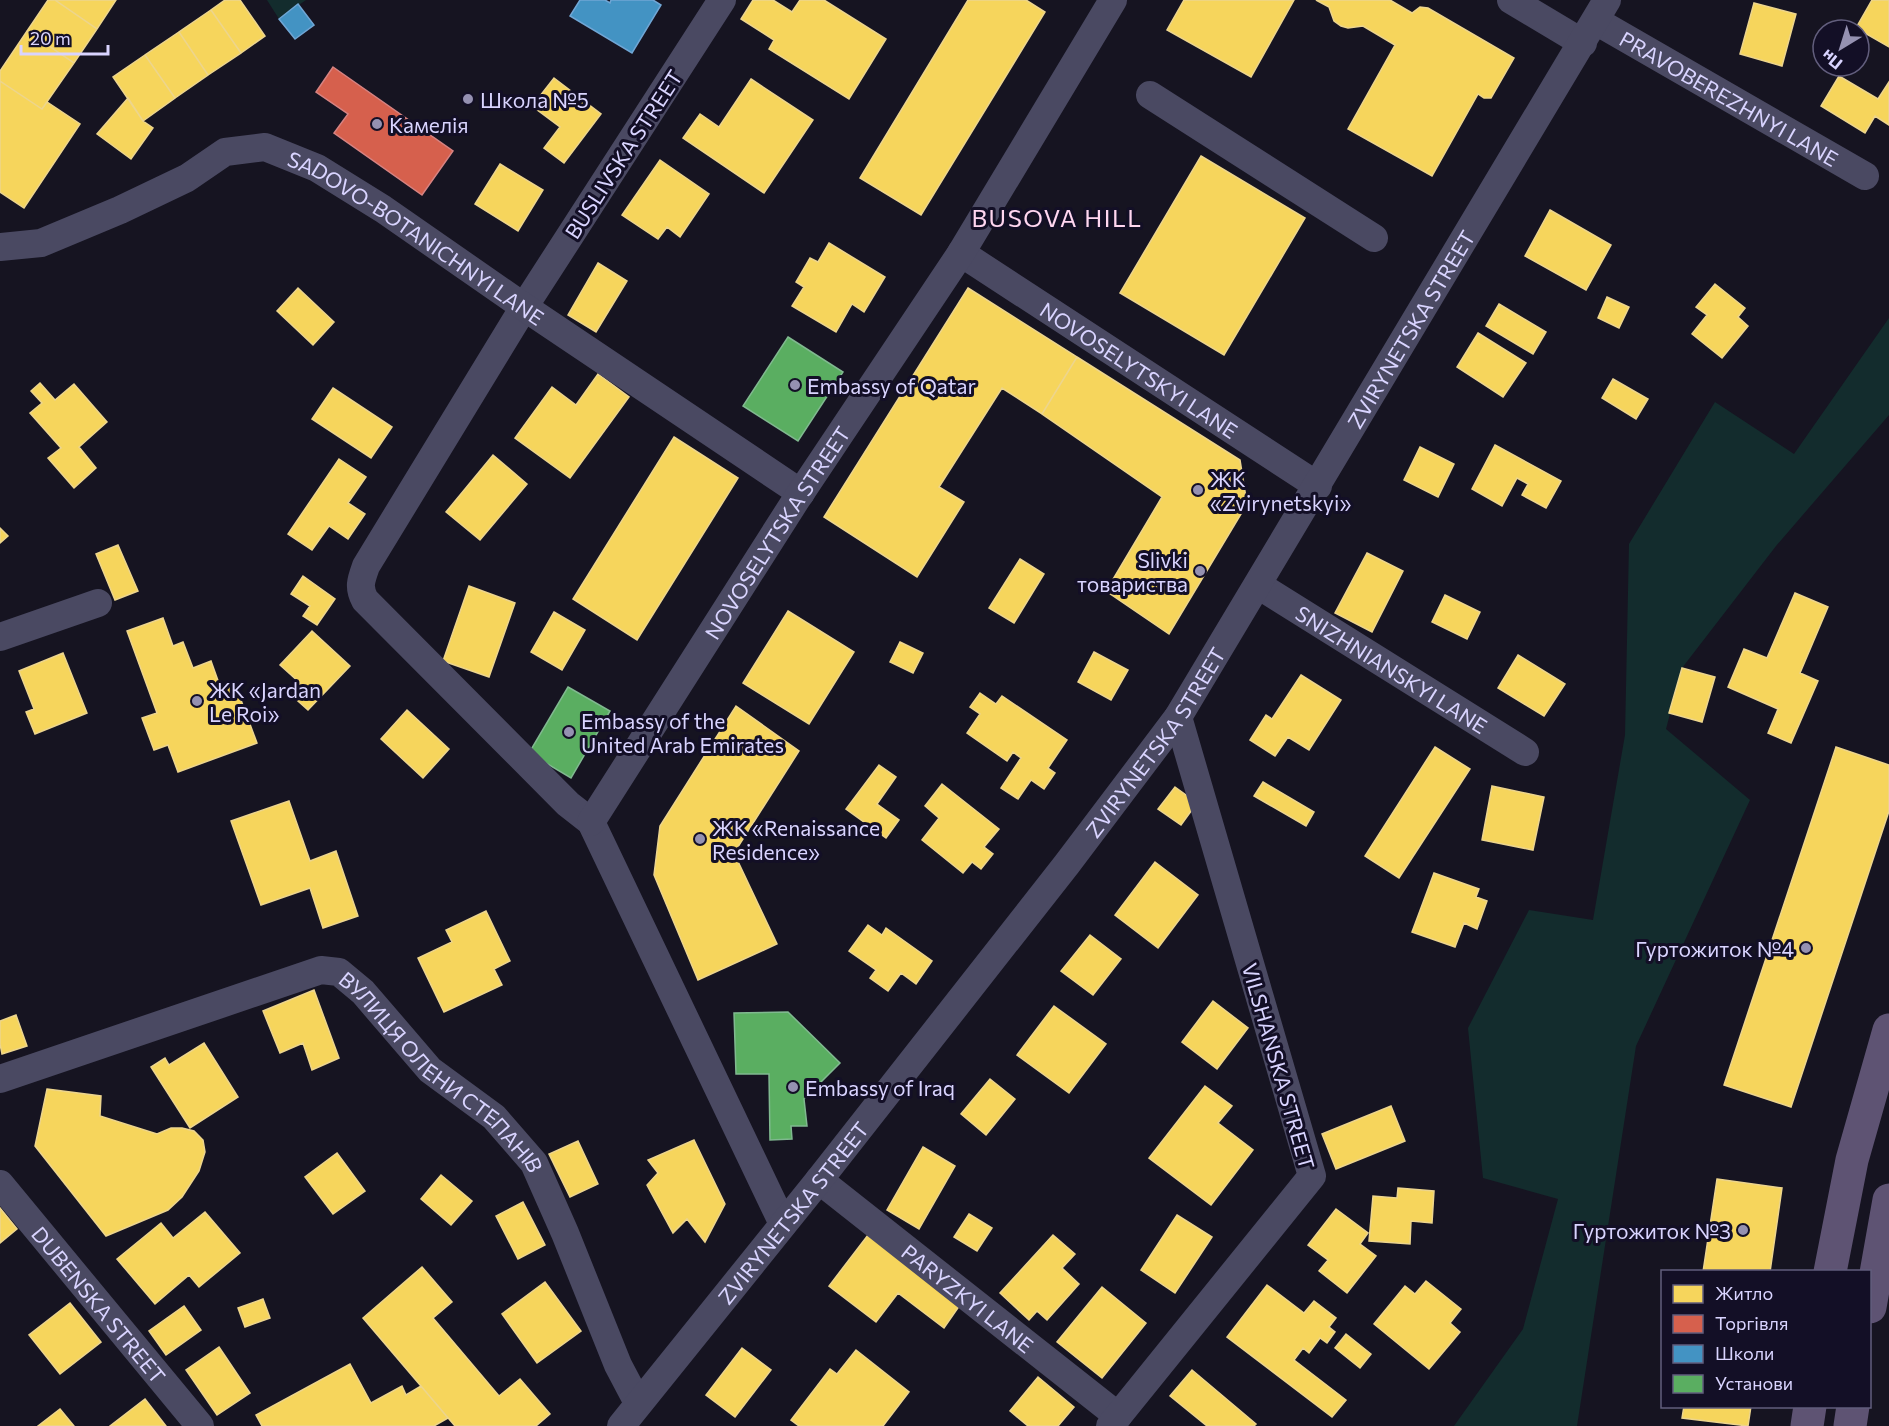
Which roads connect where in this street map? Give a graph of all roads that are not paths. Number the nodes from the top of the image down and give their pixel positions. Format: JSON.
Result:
{"nodes":[{"id":1,"x":722,"y":0,"type":"edge"},
{"id":2,"x":1113,"y":0,"type":"edge"},
{"id":3,"x":1510,"y":0,"type":"edge"},
{"id":4,"x":1595,"y":21,"type":"edge"},
{"id":5,"x":1150,"y":95,"type":"dead end"},
{"id":6,"x":1865,"y":176,"type":"dead end"},
{"id":7,"x":1374,"y":238,"type":"dead end"},
{"id":8,"x":0,"y":247,"type":"edge"},
{"id":9,"x":961,"y":253,"type":"junction"},
{"id":10,"x":524,"y":307,"type":"junction"},
{"id":11,"x":1318,"y":486,"type":"junction"},
{"id":12,"x":801,"y":493,"type":"junction"},
{"id":13,"x":1258,"y":585,"type":"junction"},
{"id":14,"x":98,"y":603,"type":"dead end"},
{"id":15,"x":0,"y":637,"type":"edge"},
{"id":16,"x":1178,"y":717,"type":"junction"},
{"id":17,"x":1525,"y":752,"type":"dead end"},
{"id":18,"x":591,"y":822,"type":"junction"},
{"id":19,"x":1889,"y":1030,"type":"edge"},
{"id":20,"x":0,"y":1079,"type":"edge"},
{"id":21,"x":819,"y":1180,"type":"junction"},
{"id":22,"x":0,"y":1184,"type":"edge"},
{"id":23,"x":1889,"y":1200,"type":"edge"},
{"id":24,"x":783,"y":1224,"type":"junction"},
{"id":25,"x":1830,"y":1270,"type":"edge"},
{"id":26,"x":1871,"y":1296,"type":"edge"},
{"id":27,"x":638,"y":1403,"type":"junction"},
{"id":28,"x":1810,"y":1408,"type":"edge"},
{"id":29,"x":1853,"y":1408,"type":"edge"},
{"id":30,"x":1114,"y":1421,"type":"edge"},
{"id":31,"x":200,"y":1426,"type":"edge"},
{"id":32,"x":621,"y":1426,"type":"edge"},
{"id":33,"x":1808,"y":1426,"type":"edge"},
{"id":34,"x":1850,"y":1426,"type":"edge"}],
"edges":[{"from":1,"to":10,"type":"street","name":"BUSLIVSKA STREET"},
{"from":2,"to":9,"type":"street","name":"NOVOSELYTSKA STREET"},
{"from":3,"to":4,"type":"street","name":"PRAVOBEREZHNYI LANE"},
{"from":4,"to":6,"type":"street","name":"PRAVOBEREZHNYI LANE"},
{"from":4,"to":11,"type":"street","name":"ZVIRYNETSKA STREET"},
{"from":5,"to":7,"type":"street"},
{"from":8,"to":10,"type":"street","name":"SADOVO-BOTANICHNYI LANE"},
{"from":9,"to":11,"type":"street","name":"NOVOSELYTSKYI LANE"},
{"from":9,"to":12,"type":"street","name":"NOVOSELYTSKA STREET"},
{"from":10,"to":12,"type":"street","name":"SADOVO-BOTANICHNYI LANE"},
{"from":10,"to":18,"type":"street","name":"BUSLIVSKA STREET"},
{"from":11,"to":13,"type":"street","name":"ZVIRYNETSKA STREET"},
{"from":12,"to":18,"type":"street","name":"NOVOSELYTSKA STREET"},
{"from":13,"to":16,"type":"street","name":"ZVIRYNETSKA STREET"},
{"from":13,"to":17,"type":"street","name":"SNIZHNIANSKYI LANE"},
{"from":14,"to":15,"type":"street"},
{"from":16,"to":21,"type":"street","name":"ZVIRYNETSKA STREET"},
{"from":16,"to":30,"type":"street","name":"VILSHANSKA STREET"},
{"from":18,"to":24,"type":"street"},
{"from":19,"to":25,"type":"main road"},
{"from":20,"to":27,"type":"street","name":"ВУЛИЦЯ ОЛЕНИ СТЕПАНІВ"},
{"from":21,"to":24,"type":"street","name":"ZVIRYNETSKA STREET"},
{"from":21,"to":30,"type":"street","name":"PARYZKYI LANE"},
{"from":22,"to":31,"type":"street","name":"DUBENSKA STREET"},
{"from":23,"to":26,"type":"main road"},
{"from":24,"to":27,"type":"street","name":"ZVIRYNETSKA STREET"},
{"from":27,"to":32,"type":"street","name":"ZVIRYNETSKA STREET"},
{"from":28,"to":33,"type":"main road"},
{"from":29,"to":34,"type":"main road"}]}
